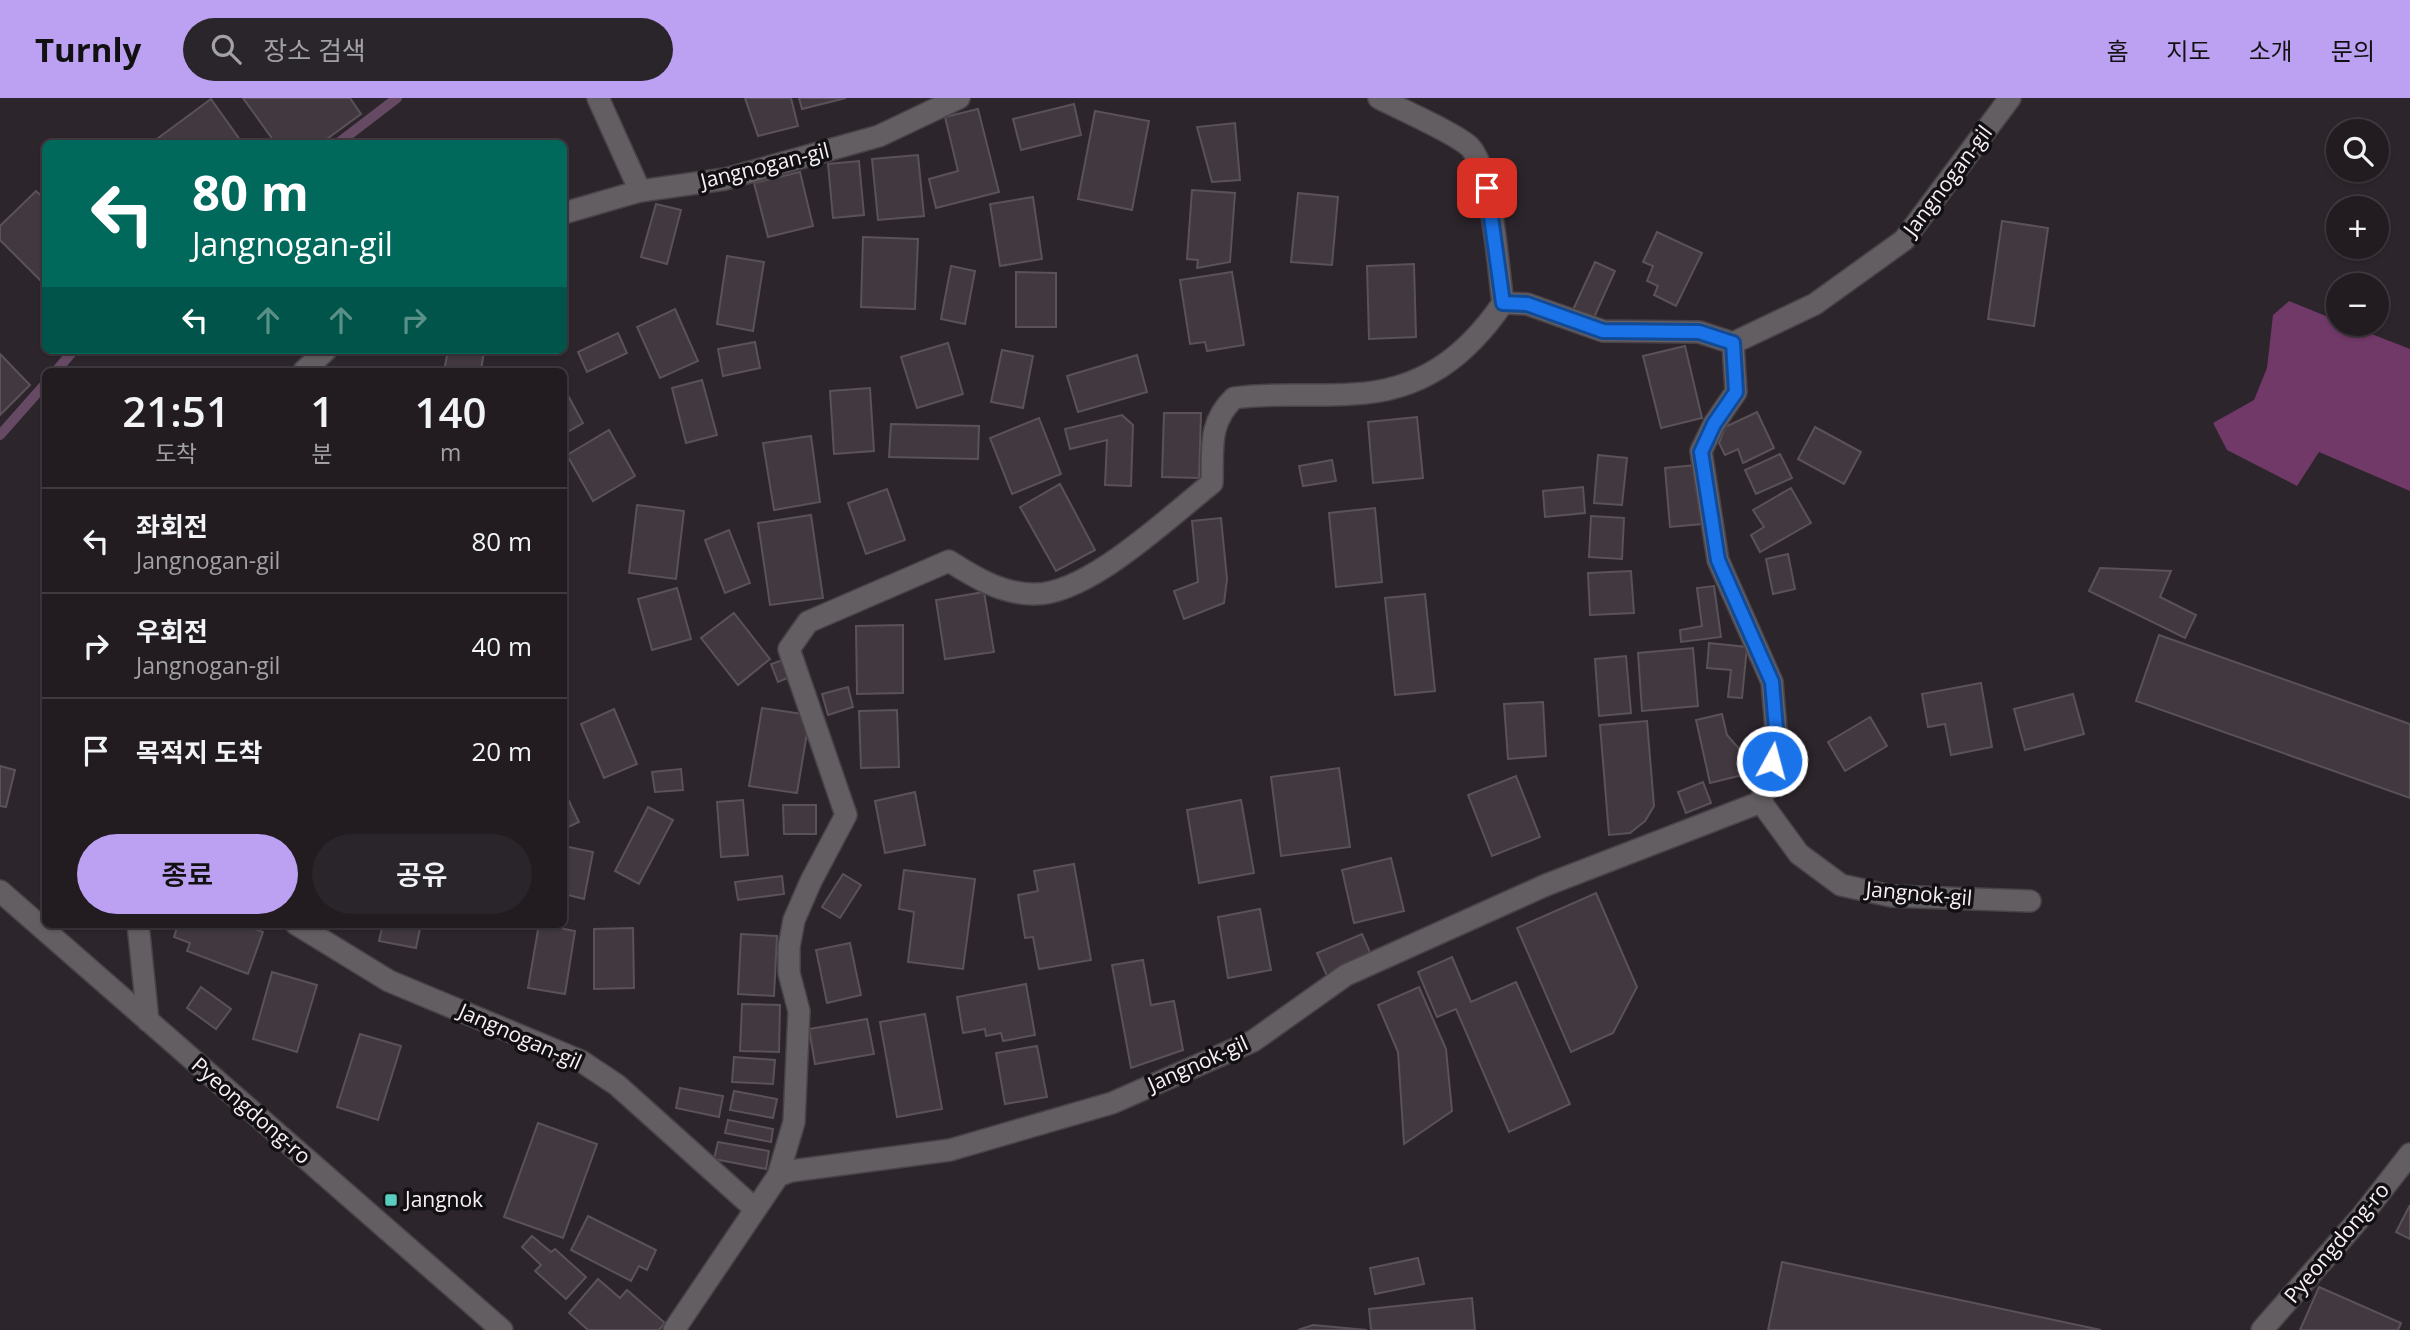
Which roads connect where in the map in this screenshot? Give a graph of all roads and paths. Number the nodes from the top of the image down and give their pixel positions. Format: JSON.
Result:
{"nodes":[{"id":1,"x":598,"y":98,"type":"edge"},
{"id":2,"x":959,"y":98,"type":"edge"},
{"id":3,"x":1379,"y":98,"type":"edge"},
{"id":4,"x":2010,"y":98,"type":"edge"},
{"id":5,"x":640,"y":191,"type":"junction"},
{"id":6,"x":567,"y":212,"type":"edge"},
{"id":7,"x":1503,"y":303,"type":"junction"},
{"id":8,"x":1733,"y":343,"type":"junction"},
{"id":9,"x":322,"y":354,"type":"edge"},
{"id":10,"x":307,"y":368,"type":"edge"},
{"id":11,"x":1762,"y":802,"type":"junction"},
{"id":12,"x":0,"y":891,"type":"edge"},
{"id":13,"x":2030,"y":901,"type":"dead end"},
{"id":14,"x":42,"y":928,"type":"edge"},
{"id":15,"x":42,"y":928,"type":"edge"},
{"id":16,"x":138,"y":928,"type":"edge"},
{"id":17,"x":303,"y":928,"type":"edge"},
{"id":18,"x":148,"y":1021,"type":"junction"},
{"id":19,"x":2410,"y":1154,"type":"edge"},
{"id":20,"x":778,"y":1176,"type":"junction"},
{"id":21,"x":754,"y":1208,"type":"junction"},
{"id":22,"x":502,"y":1330,"type":"edge"},
{"id":23,"x":674,"y":1330,"type":"edge"},
{"id":24,"x":2262,"y":1330,"type":"edge"}],
"edges":[{"from":1,"to":5,"type":"street"},
{"from":2,"to":5,"type":"street","name":"Jangnogan-gil"},
{"from":3,"to":7,"type":"street"},
{"from":4,"to":8,"type":"street","name":"Jangnogan-gil"},
{"from":5,"to":6,"type":"street","name":"Jangnogan-gil"},
{"from":7,"to":8,"type":"street"},
{"from":7,"to":20,"type":"street"},
{"from":8,"to":11,"type":"street"},
{"from":9,"to":10,"type":"street"},
{"from":11,"to":13,"type":"street","name":"Jangnok-gil"},
{"from":11,"to":20,"type":"street","name":"Jangnok-gil"},
{"from":12,"to":14,"type":"street","name":"Pyeongdong-ro"},
{"from":15,"to":18,"type":"street","name":"Pyeongdong-ro"},
{"from":16,"to":18,"type":"street"},
{"from":17,"to":21,"type":"street","name":"Jangnogan-gil"},
{"from":18,"to":22,"type":"street","name":"Pyeongdong-ro"},
{"from":19,"to":24,"type":"street","name":"Pyeongdong-ro"},
{"from":20,"to":21,"type":"street"},
{"from":21,"to":23,"type":"street"}]}
